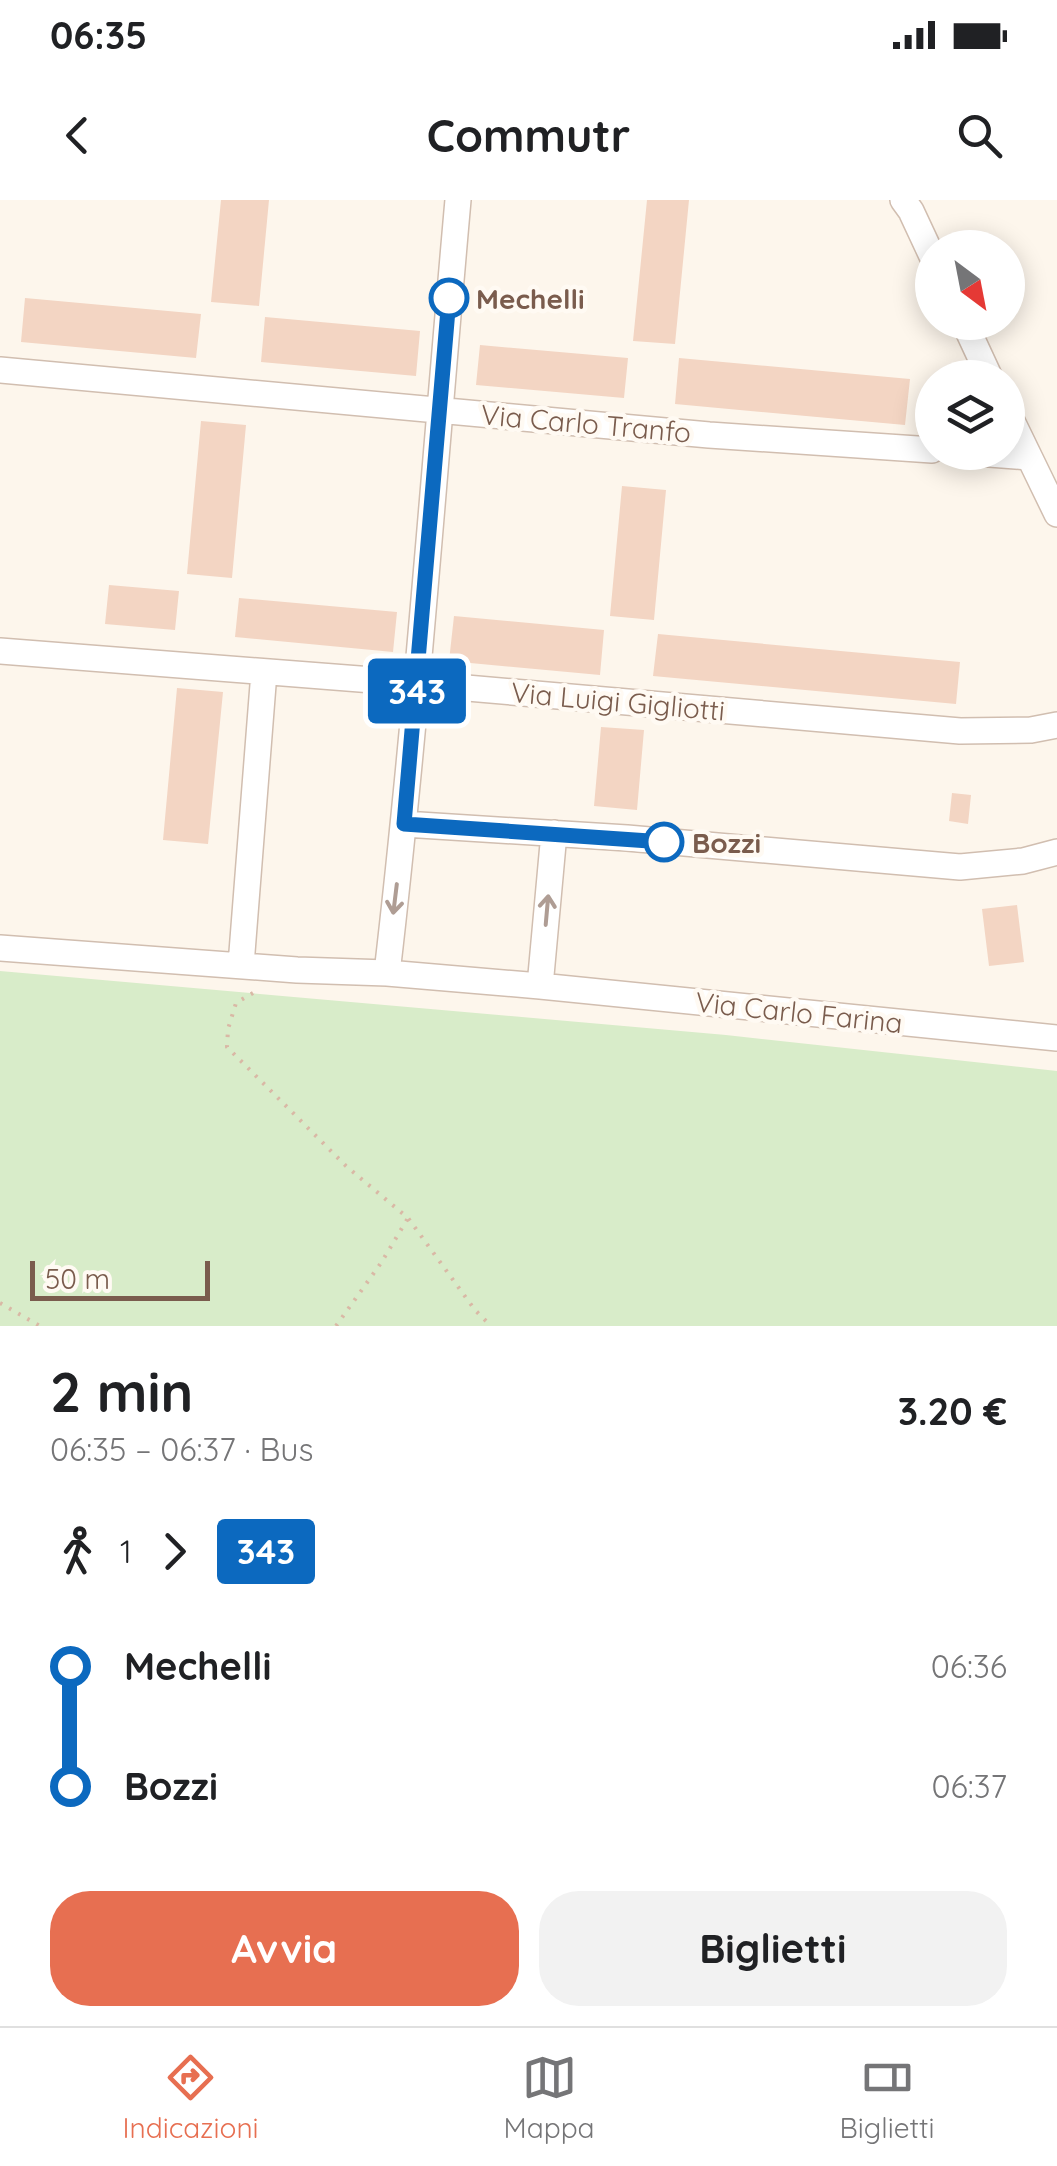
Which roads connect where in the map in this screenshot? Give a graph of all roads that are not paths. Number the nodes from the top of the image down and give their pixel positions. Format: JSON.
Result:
{"nodes":[{"id":1,"x":458,"y":200,"type":"edge"},
{"id":2,"x":903,"y":200,"type":"edge"},
{"id":3,"x":920,"y":230,"type":"edge"},
{"id":4,"x":0,"y":370,"type":"edge"},
{"id":5,"x":439,"y":408,"type":"junction"},
{"id":6,"x":915,"y":449,"type":"edge"},
{"id":7,"x":1025,"y":450,"type":"edge"},
{"id":8,"x":1025,"y":457,"type":"edge"},
{"id":9,"x":1028,"y":457,"type":"junction"},
{"id":10,"x":1057,"y":514,"type":"edge"},
{"id":11,"x":0,"y":651,"type":"edge"},
{"id":12,"x":264,"y":672,"type":"junction"},
{"id":13,"x":417,"y":684,"type":"junction"},
{"id":14,"x":1057,"y":725,"type":"edge"},
{"id":15,"x":404,"y":824,"type":"junction"},
{"id":16,"x":554,"y":833,"type":"junction"},
{"id":17,"x":1057,"y":852,"type":"edge"},
{"id":18,"x":0,"y":948,"type":"edge"},
{"id":19,"x":241,"y":965,"type":"junction"},
{"id":20,"x":387,"y":974,"type":"junction"},
{"id":21,"x":540,"y":986,"type":"junction"},
{"id":22,"x":1057,"y":1038,"type":"edge"}],
"edges":[{"from":1,"to":5,"type":"street"},
{"from":2,"to":3,"type":"street"},
{"from":4,"to":5,"type":"street","name":"Via Carlo Tranfo"},
{"from":5,"to":6,"type":"street","name":"Via Carlo Tranfo"},
{"from":5,"to":13,"type":"street"},
{"from":7,"to":9,"type":"street"},
{"from":8,"to":9,"type":"street"},
{"from":9,"to":10,"type":"street"},
{"from":11,"to":12,"type":"street","name":"Via Luigi Gigliotti"},
{"from":12,"to":13,"type":"street","name":"Via Luigi Gigliotti"},
{"from":12,"to":19,"type":"street"},
{"from":13,"to":14,"type":"street","name":"Via Luigi Gigliotti"},
{"from":13,"to":15,"type":"street"},
{"from":15,"to":16,"type":"street"},
{"from":15,"to":20,"type":"street","one_way":true},
{"from":16,"to":17,"type":"street"},
{"from":21,"to":16,"type":"street","one_way":true},
{"from":18,"to":19,"type":"street","name":"Via Carlo Farina"},
{"from":19,"to":20,"type":"street","name":"Via Carlo Farina"},
{"from":20,"to":21,"type":"street","name":"Via Carlo Farina"},
{"from":21,"to":22,"type":"street","name":"Via Carlo Farina"}]}
